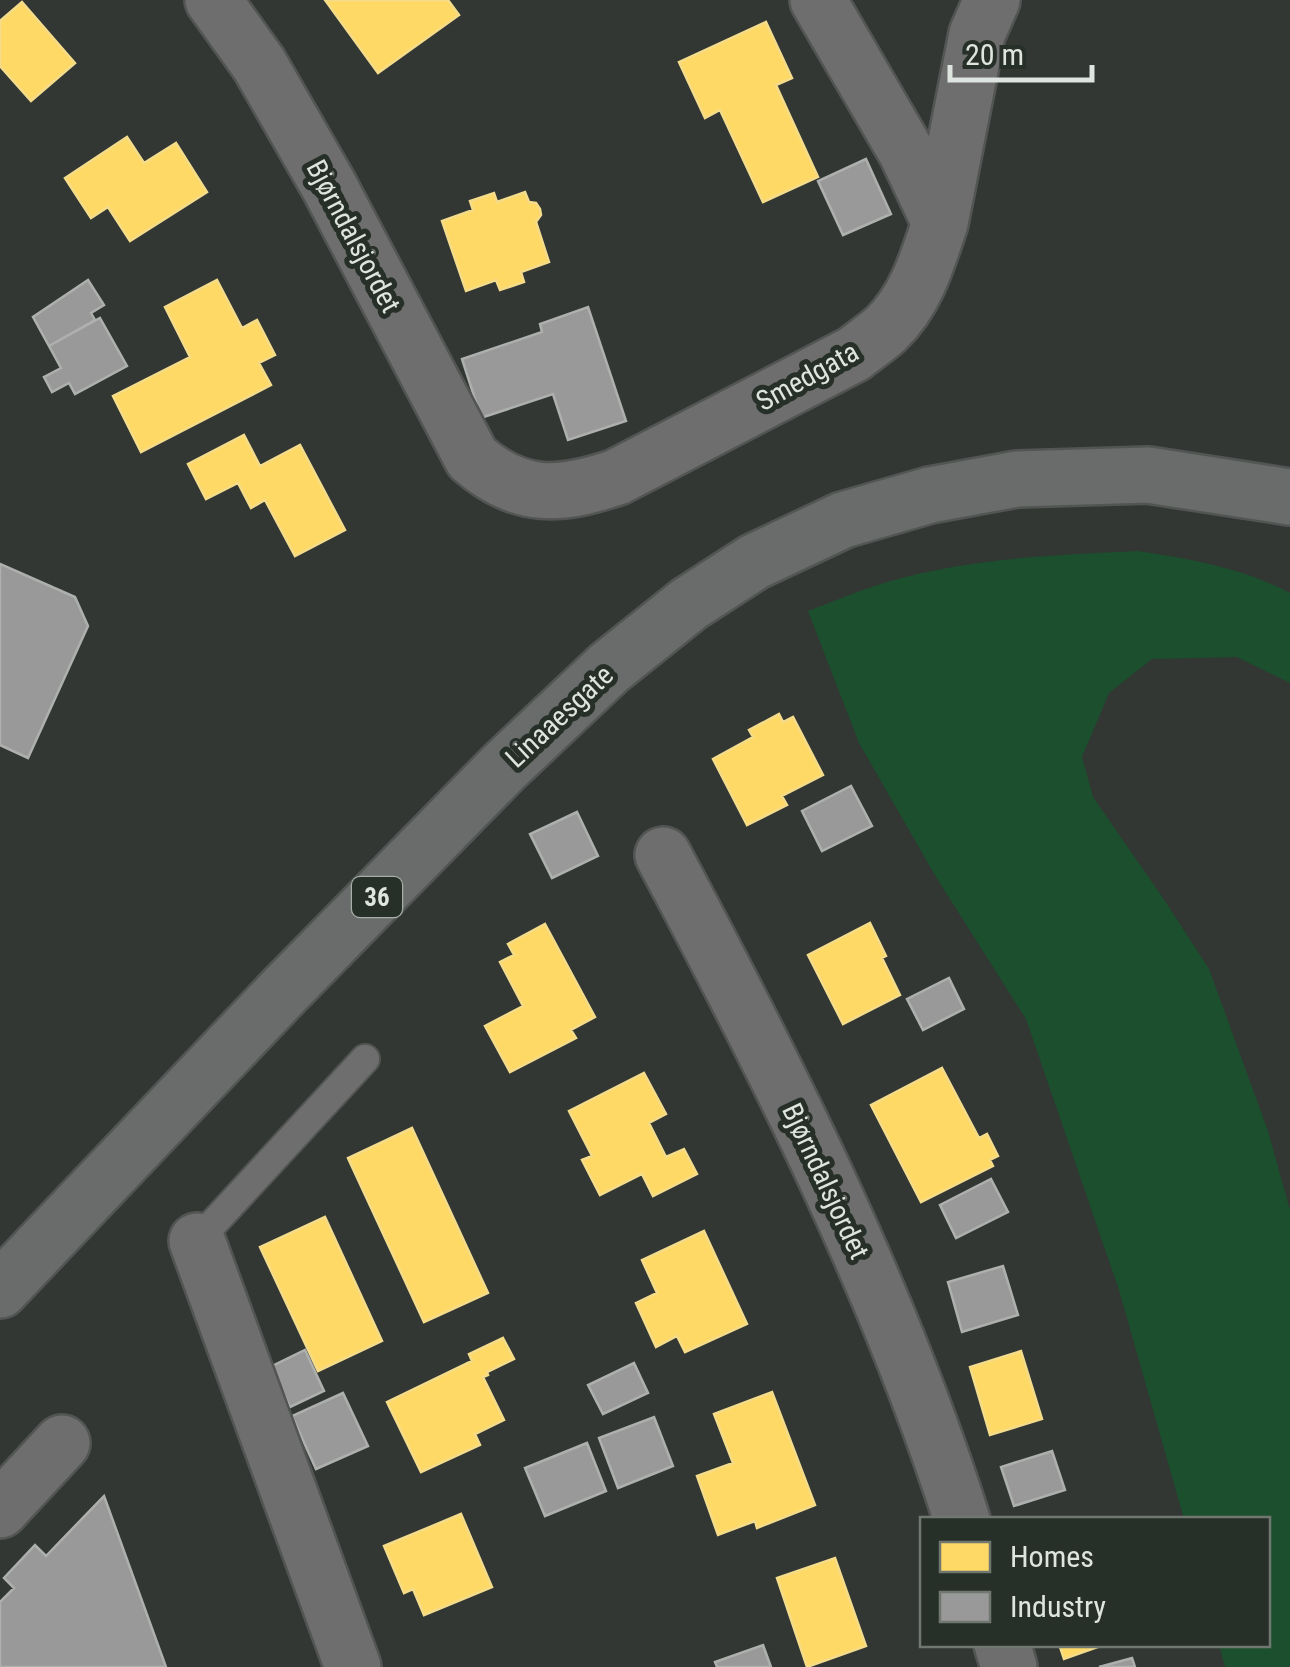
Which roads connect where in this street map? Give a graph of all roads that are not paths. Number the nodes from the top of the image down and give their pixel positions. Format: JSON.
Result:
{"nodes":[{"id":1,"x":213,"y":0,"type":"edge"},
{"id":2,"x":818,"y":0,"type":"edge"},
{"id":3,"x":992,"y":0,"type":"edge"},
{"id":4,"x":940,"y":223,"type":"junction"},
{"id":5,"x":491,"y":474,"type":"joint"},
{"id":6,"x":1290,"y":496,"type":"edge"},
{"id":7,"x":664,"y":854,"type":"dead end"},
{"id":8,"x":365,"y":1059,"type":"dead end"},
{"id":9,"x":198,"y":1240,"type":"joint"},
{"id":10,"x":0,"y":1290,"type":"edge"},
{"id":11,"x":62,"y":1443,"type":"dead end"},
{"id":12,"x":0,"y":1510,"type":"edge"},
{"id":13,"x":961,"y":1517,"type":"edge"},
{"id":14,"x":353,"y":1667,"type":"edge"}],
"edges":[{"from":1,"to":5,"type":"street","name":"Bjørndalsjordet"},
{"from":2,"to":4,"type":"street"},
{"from":3,"to":4,"type":"street","name":"Smedgata"},
{"from":4,"to":5,"type":"street","name":"Smedgata"},
{"from":6,"to":10,"type":"highway","name":"Linaaesgate","number":"36"},
{"from":7,"to":13,"type":"street","name":"Bjørndalsjordet"},
{"from":8,"to":9,"type":"lane"},
{"from":9,"to":14,"type":"street"},
{"from":11,"to":12,"type":"street"}]}
